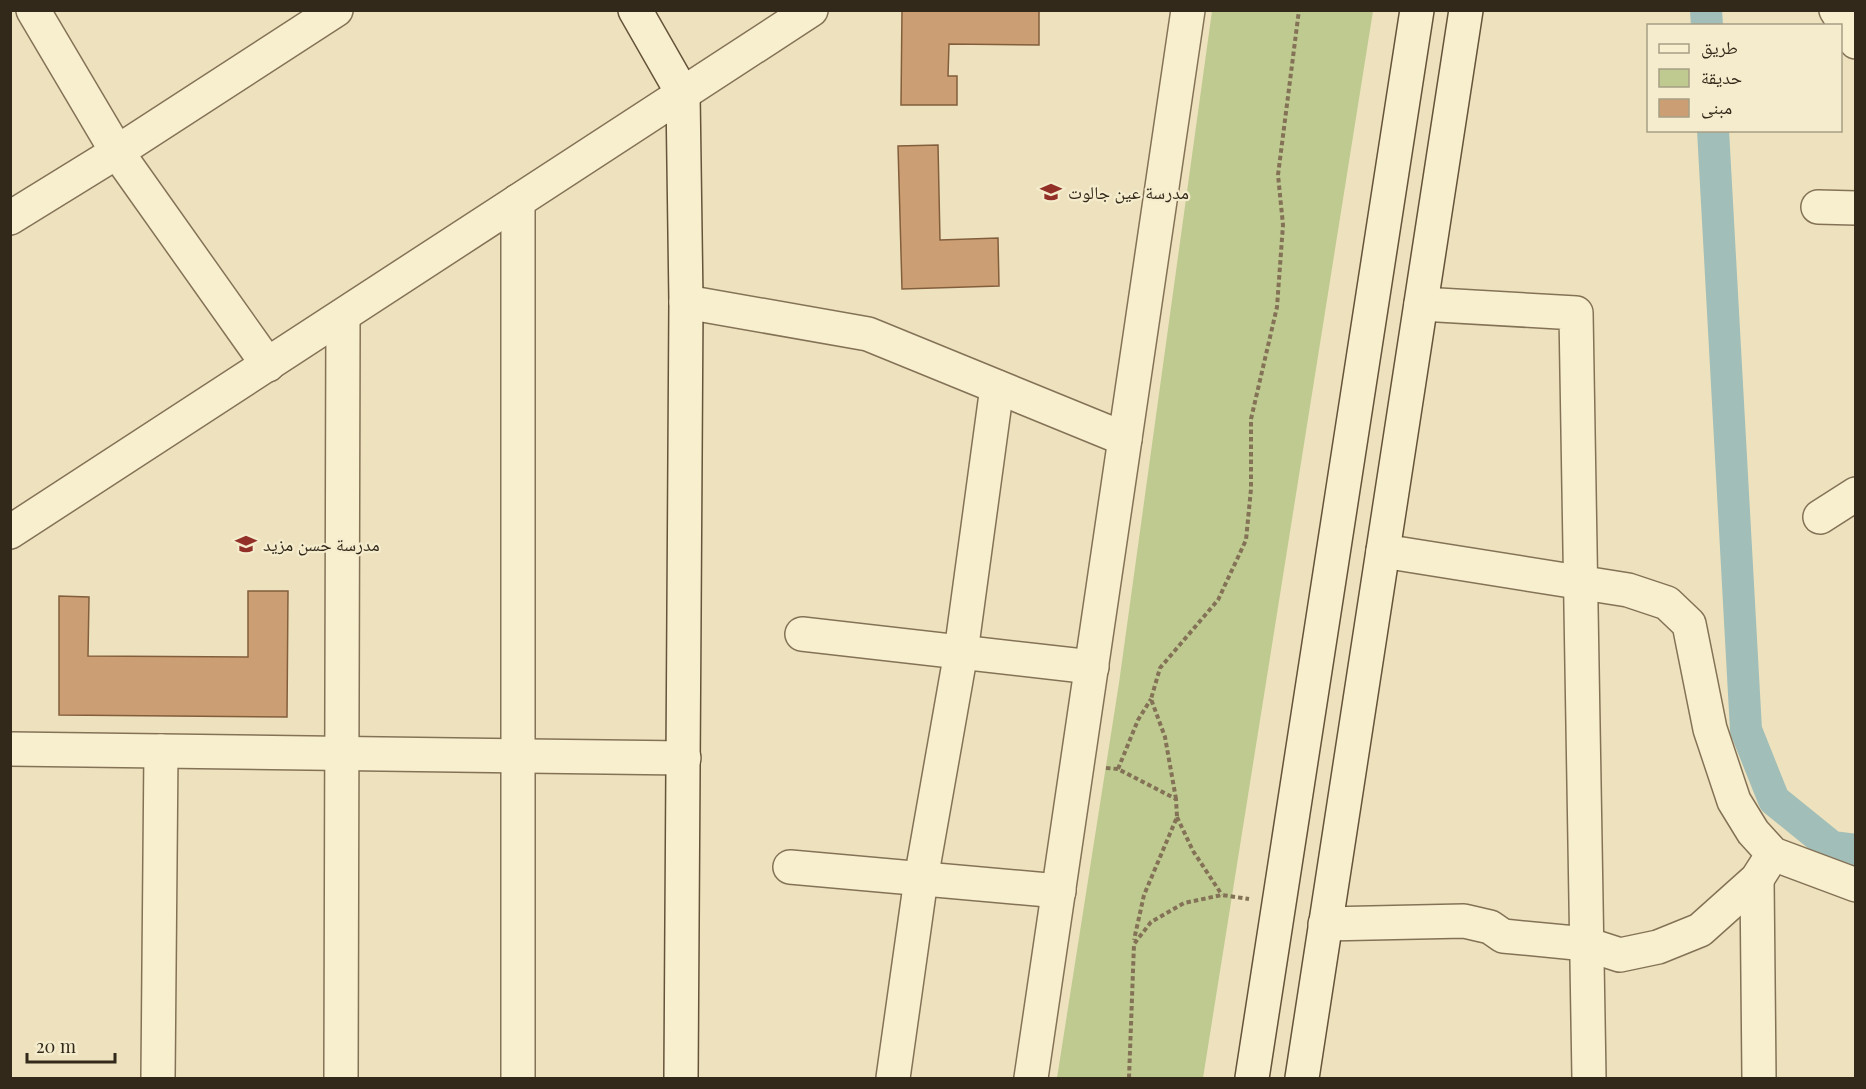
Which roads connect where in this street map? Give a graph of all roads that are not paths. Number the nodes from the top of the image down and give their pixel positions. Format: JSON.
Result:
{"nodes":[{"id":1,"x":33,"y":10,"type":"edge"},
{"id":2,"x":336,"y":10,"type":"edge"},
{"id":3,"x":635,"y":10,"type":"edge"},
{"id":4,"x":811,"y":10,"type":"edge"},
{"id":5,"x":1188,"y":10,"type":"edge"},
{"id":6,"x":1418,"y":10,"type":"edge"},
{"id":7,"x":1466,"y":10,"type":"edge"},
{"id":8,"x":1839,"y":12,"type":"edge"},
{"id":9,"x":1856,"y":42,"type":"edge"},
{"id":10,"x":683,"y":94,"type":"junction"},
{"id":11,"x":117,"y":152,"type":"junction"},
{"id":12,"x":518,"y":201,"type":"junction"},
{"id":13,"x":1818,"y":207,"type":"dead end"},
{"id":14,"x":1856,"y":208,"type":"edge"},
{"id":15,"x":10,"y":218,"type":"edge"},
{"id":16,"x":686,"y":302,"type":"junction"},
{"id":17,"x":1421,"y":304,"type":"junction"},
{"id":18,"x":343,"y":316,"type":"junction"},
{"id":19,"x":268,"y":365,"type":"junction"},
{"id":20,"x":998,"y":387,"type":"junction"},
{"id":21,"x":1125,"y":439,"type":"junction"},
{"id":22,"x":1856,"y":494,"type":"edge"},
{"id":23,"x":1820,"y":517,"type":"dead end"},
{"id":24,"x":10,"y":532,"type":"edge"},
{"id":25,"x":1383,"y":551,"type":"junction"},
{"id":26,"x":1581,"y":581,"type":"junction"},
{"id":27,"x":802,"y":634,"type":"dead end"},
{"id":28,"x":961,"y":652,"type":"junction"},
{"id":29,"x":1092,"y":667,"type":"junction"},
{"id":30,"x":10,"y":748,"type":"edge"},
{"id":31,"x":161,"y":751,"type":"junction"},
{"id":32,"x":343,"y":753,"type":"junction"},
{"id":33,"x":519,"y":755,"type":"junction"},
{"id":34,"x":684,"y":758,"type":"junction"},
{"id":35,"x":1765,"y":866,"type":"junction"},
{"id":36,"x":790,"y":867,"type":"dead end"},
{"id":37,"x":921,"y":879,"type":"junction"},
{"id":38,"x":1856,"y":885,"type":"edge"},
{"id":39,"x":1059,"y":891,"type":"junction"},
{"id":40,"x":1325,"y":924,"type":"junction"},
{"id":41,"x":1586,"y":944,"type":"junction"},
{"id":42,"x":158,"y":1078,"type":"edge"},
{"id":43,"x":341,"y":1078,"type":"edge"},
{"id":44,"x":518,"y":1078,"type":"edge"},
{"id":45,"x":681,"y":1078,"type":"edge"},
{"id":46,"x":893,"y":1078,"type":"edge"},
{"id":47,"x":1031,"y":1078,"type":"edge"},
{"id":48,"x":1252,"y":1078,"type":"edge"},
{"id":49,"x":1302,"y":1078,"type":"edge"},
{"id":50,"x":1589,"y":1078,"type":"edge"},
{"id":51,"x":1759,"y":1078,"type":"edge"}],
"edges":[{"from":1,"to":11,"type":"street"},
{"from":2,"to":11,"type":"street"},
{"from":3,"to":10,"type":"street"},
{"from":4,"to":10,"type":"street"},
{"from":5,"to":21,"type":"street"},
{"from":6,"to":48,"type":"street"},
{"from":7,"to":17,"type":"street"},
{"from":8,"to":9,"type":"street"},
{"from":10,"to":12,"type":"street"},
{"from":10,"to":16,"type":"street"},
{"from":11,"to":15,"type":"street"},
{"from":11,"to":19,"type":"street"},
{"from":12,"to":18,"type":"street"},
{"from":12,"to":33,"type":"street"},
{"from":13,"to":14,"type":"street"},
{"from":16,"to":20,"type":"street"},
{"from":16,"to":34,"type":"street"},
{"from":17,"to":25,"type":"street"},
{"from":17,"to":26,"type":"street"},
{"from":18,"to":19,"type":"street"},
{"from":18,"to":32,"type":"street"},
{"from":19,"to":24,"type":"street"},
{"from":20,"to":21,"type":"street"},
{"from":20,"to":28,"type":"street"},
{"from":21,"to":29,"type":"street"},
{"from":22,"to":23,"type":"street"},
{"from":25,"to":26,"type":"street"},
{"from":25,"to":40,"type":"street"},
{"from":26,"to":35,"type":"street"},
{"from":26,"to":41,"type":"street"},
{"from":27,"to":28,"type":"street"},
{"from":28,"to":29,"type":"street"},
{"from":28,"to":37,"type":"street"},
{"from":29,"to":39,"type":"street"},
{"from":30,"to":31,"type":"street"},
{"from":31,"to":32,"type":"street"},
{"from":31,"to":42,"type":"street"},
{"from":32,"to":33,"type":"street"},
{"from":32,"to":43,"type":"street"},
{"from":33,"to":34,"type":"street"},
{"from":33,"to":44,"type":"street"},
{"from":34,"to":45,"type":"street"},
{"from":35,"to":38,"type":"street"},
{"from":35,"to":41,"type":"street"},
{"from":35,"to":51,"type":"street"},
{"from":36,"to":37,"type":"street"},
{"from":37,"to":39,"type":"street"},
{"from":37,"to":46,"type":"street"},
{"from":39,"to":47,"type":"street"},
{"from":40,"to":41,"type":"street"},
{"from":40,"to":49,"type":"street"},
{"from":41,"to":50,"type":"street"}]}
